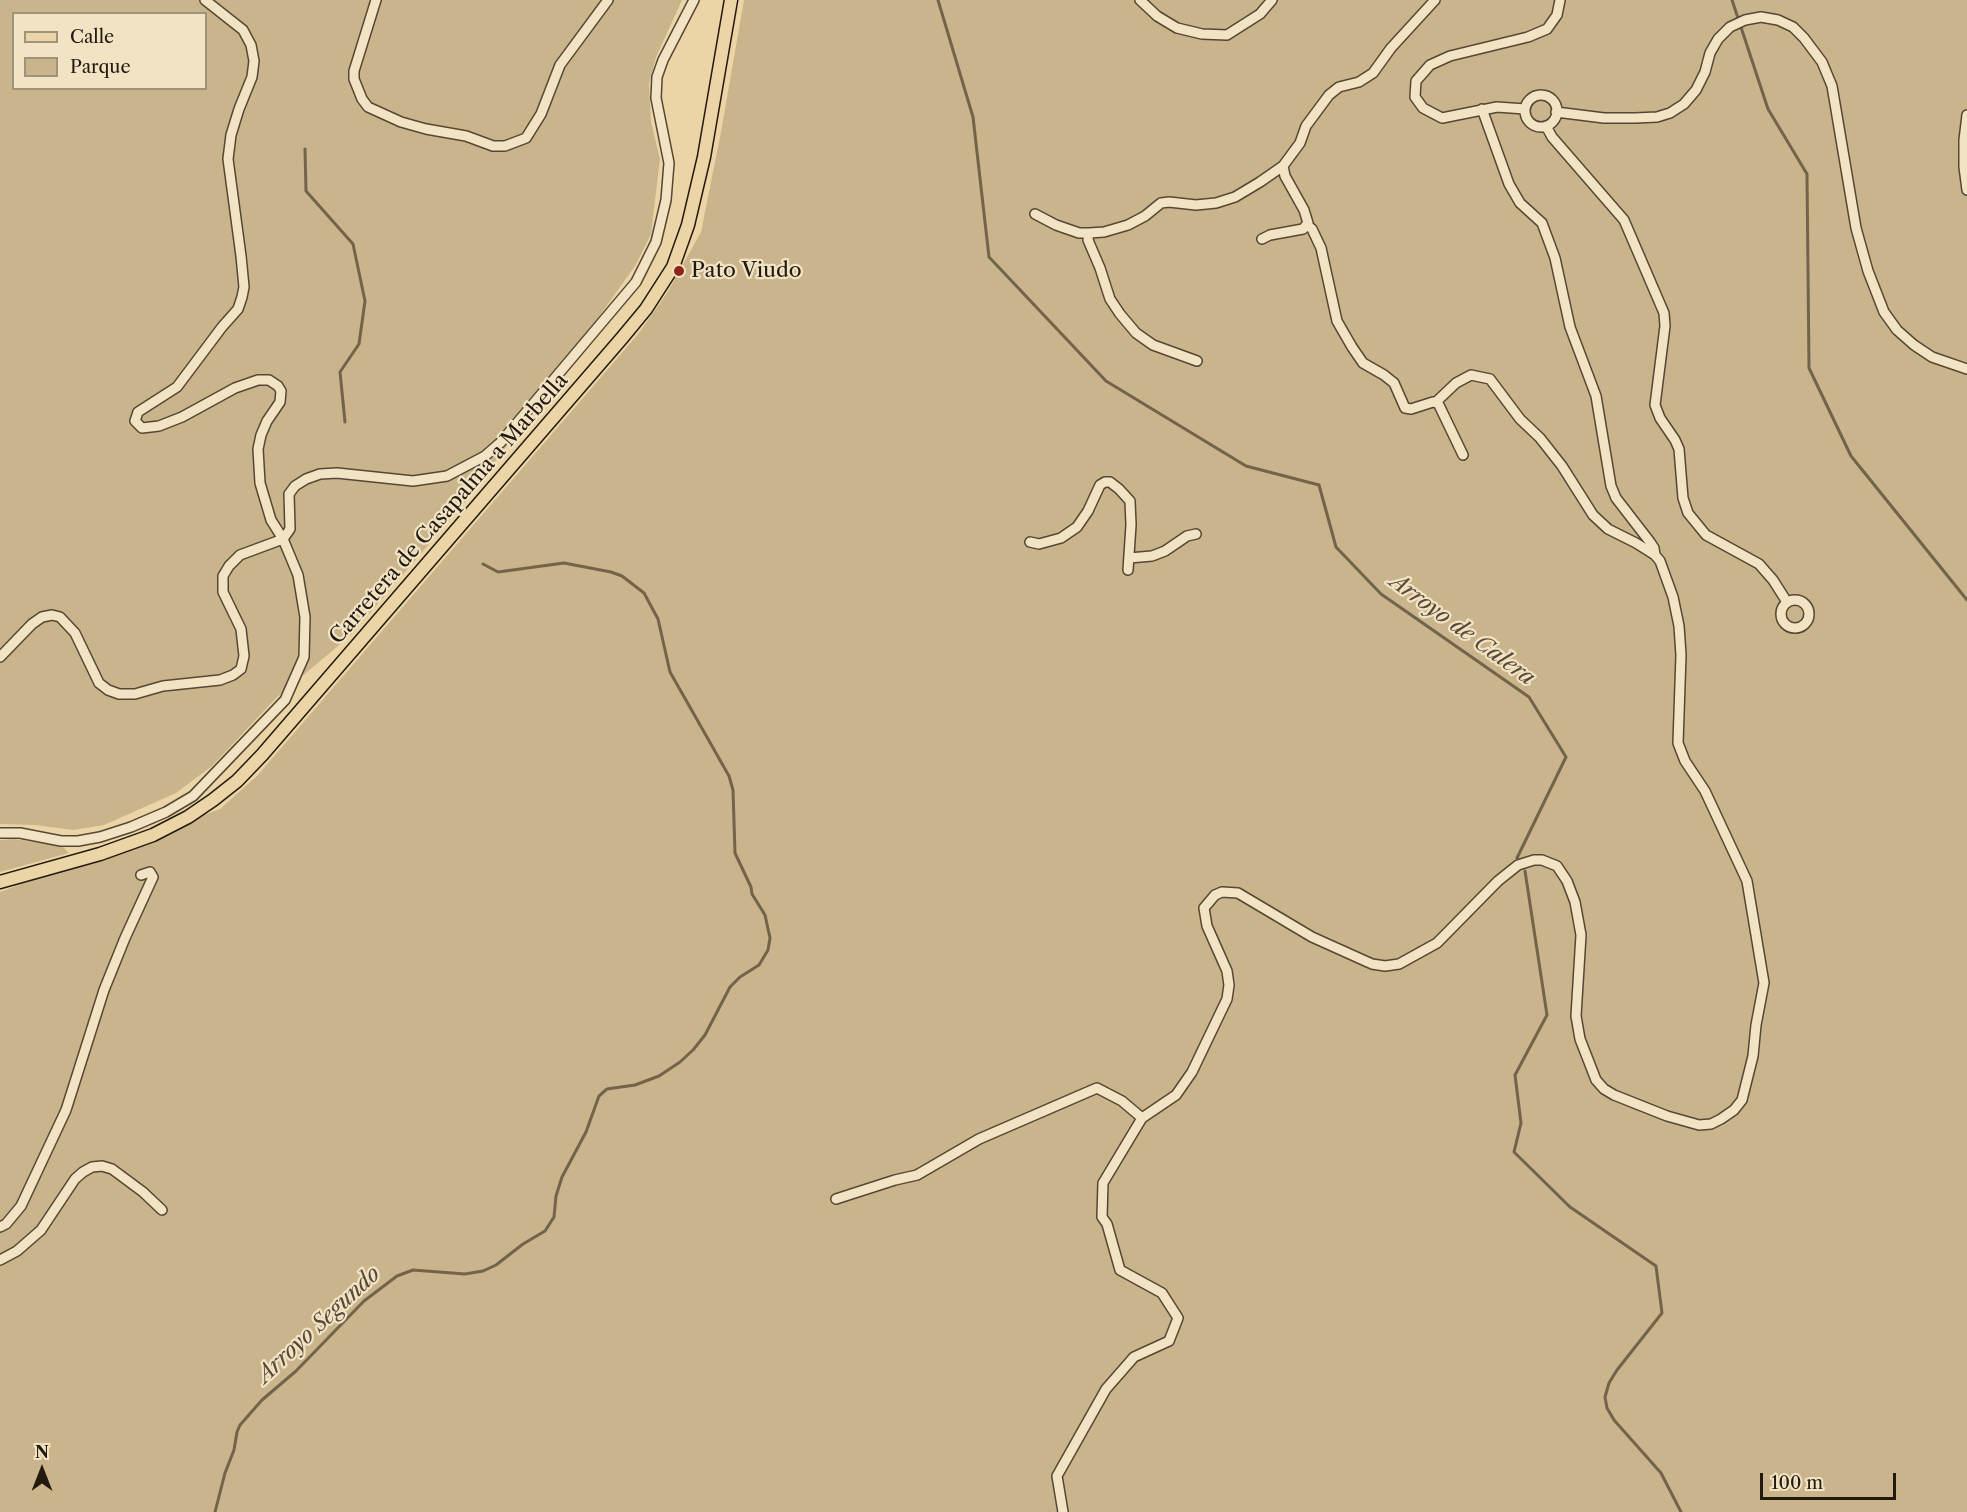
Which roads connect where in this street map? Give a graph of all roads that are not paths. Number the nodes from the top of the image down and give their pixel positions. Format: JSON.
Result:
{"nodes":[{"id":1,"x":206,"y":0,"type":"edge"},
{"id":2,"x":376,"y":0,"type":"edge"},
{"id":3,"x":608,"y":0,"type":"edge"},
{"id":4,"x":694,"y":0,"type":"edge"},
{"id":5,"x":731,"y":0,"type":"edge"},
{"id":6,"x":1140,"y":0,"type":"edge"},
{"id":7,"x":1272,"y":0,"type":"edge"},
{"id":8,"x":1435,"y":0,"type":"edge"},
{"id":9,"x":1560,"y":0,"type":"edge"},
{"id":10,"x":1482,"y":109,"type":"junction"},
{"id":11,"x":1525,"y":109,"type":"junction"},
{"id":12,"x":1556,"y":112,"type":"junction"},
{"id":13,"x":1967,"y":115,"type":"edge"},
{"id":14,"x":1546,"y":126,"type":"junction"},
{"id":15,"x":1283,"y":166,"type":"junction"},
{"id":16,"x":1967,"y":190,"type":"edge"},
{"id":17,"x":1035,"y":214,"type":"dead end"},
{"id":18,"x":1307,"y":225,"type":"junction"},
{"id":19,"x":1089,"y":233,"type":"junction"},
{"id":20,"x":1262,"y":239,"type":"dead end"},
{"id":21,"x":1197,"y":361,"type":"dead end"},
{"id":22,"x":1967,"y":369,"type":"edge"},
{"id":23,"x":1436,"y":402,"type":"junction"},
{"id":24,"x":1463,"y":455,"type":"dead end"},
{"id":25,"x":1196,"y":534,"type":"dead end"},
{"id":26,"x":283,"y":539,"type":"junction"},
{"id":27,"x":1030,"y":542,"type":"dead end"},
{"id":28,"x":1655,"y":555,"type":"junction"},
{"id":29,"x":1129,"y":558,"type":"junction"},
{"id":30,"x":1128,"y":570,"type":"dead end"},
{"id":31,"x":1787,"y":602,"type":"dead end"},
{"id":32,"x":0,"y":657,"type":"edge"},
{"id":33,"x":0,"y":833,"type":"edge"},
{"id":34,"x":141,"y":875,"type":"dead end"},
{"id":35,"x":0,"y":882,"type":"edge"},
{"id":36,"x":1142,"y":1118,"type":"junction"},
{"id":37,"x":836,"y":1199,"type":"dead end"},
{"id":38,"x":162,"y":1210,"type":"dead end"},
{"id":39,"x":0,"y":1227,"type":"edge"},
{"id":40,"x":0,"y":1260,"type":"edge"},
{"id":41,"x":1063,"y":1512,"type":"edge"}],
"edges":[{"from":1,"to":26,"type":"street"},
{"from":2,"to":3,"type":"street"},
{"from":4,"to":26,"type":"street"},
{"from":5,"to":35,"type":"main road","name":"Carretera de Casapalma a Marbella"},
{"from":6,"to":7,"type":"street"},
{"from":8,"to":15,"type":"street"},
{"from":9,"to":10,"type":"street"},
{"from":10,"to":11,"type":"street"},
{"from":10,"to":28,"type":"street"},
{"from":11,"to":12,"type":"street"},
{"from":11,"to":14,"type":"street"},
{"from":12,"to":14,"type":"street"},
{"from":12,"to":22,"type":"street"},
{"from":13,"to":16,"type":"street"},
{"from":14,"to":31,"type":"street"},
{"from":15,"to":18,"type":"street"},
{"from":15,"to":19,"type":"street"},
{"from":17,"to":19,"type":"street"},
{"from":18,"to":20,"type":"street"},
{"from":18,"to":23,"type":"street"},
{"from":19,"to":21,"type":"street"},
{"from":23,"to":24,"type":"street"},
{"from":23,"to":28,"type":"street"},
{"from":25,"to":29,"type":"street"},
{"from":26,"to":32,"type":"street"},
{"from":26,"to":33,"type":"street"},
{"from":27,"to":29,"type":"street"},
{"from":28,"to":36,"type":"street"},
{"from":29,"to":30,"type":"street"},
{"from":34,"to":39,"type":"street"},
{"from":36,"to":37,"type":"street"},
{"from":36,"to":41,"type":"street"},
{"from":38,"to":40,"type":"street"}]}
